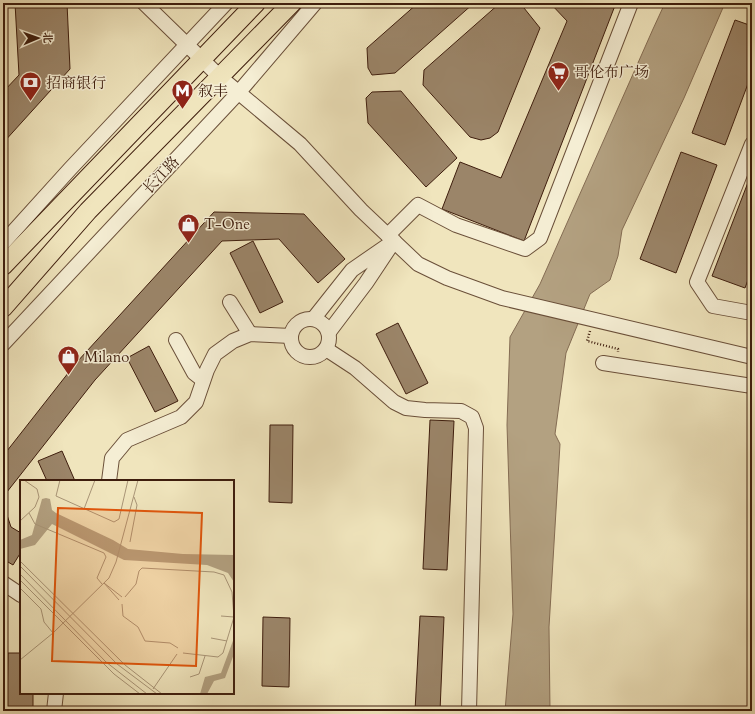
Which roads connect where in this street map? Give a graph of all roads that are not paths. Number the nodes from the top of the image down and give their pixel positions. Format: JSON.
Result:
{"nodes":[{"id":1,"x":144,"y":3,"type":"edge"},
{"id":2,"x":226,"y":3,"type":"edge"},
{"id":3,"x":256,"y":3,"type":"edge"},
{"id":4,"x":292,"y":3,"type":"edge"},
{"id":5,"x":315,"y":3,"type":"edge"},
{"id":6,"x":631,"y":3,"type":"edge"},
{"id":7,"x":187,"y":45,"type":"junction"},
{"id":8,"x":203,"y":60,"type":"junction"},
{"id":9,"x":220,"y":76,"type":"junction"},
{"id":10,"x":238,"y":92,"type":"junction"},
{"id":11,"x":752,"y":144,"type":"edge"},
{"id":12,"x":391,"y":238,"type":"junction"},
{"id":13,"x":3,"y":244,"type":"edge"},
{"id":14,"x":3,"y":266,"type":"edge"},
{"id":15,"x":230,"y":302,"type":"dead end"},
{"id":16,"x":3,"y":308,"type":"edge"},
{"id":17,"x":752,"y":313,"type":"edge"},
{"id":18,"x":314,"y":318,"type":"junction"},
{"id":19,"x":328,"y":332,"type":"junction"},
{"id":20,"x":250,"y":334,"type":"junction"},
{"id":21,"x":290,"y":336,"type":"junction"},
{"id":22,"x":176,"y":340,"type":"dead end"},
{"id":23,"x":3,"y":344,"type":"edge"},
{"id":24,"x":326,"y":349,"type":"junction"},
{"id":25,"x":752,"y":357,"type":"edge"},
{"id":26,"x":603,"y":364,"type":"dead end"},
{"id":27,"x":203,"y":380,"type":"junction"},
{"id":28,"x":752,"y":386,"type":"edge"},
{"id":29,"x":109,"y":480,"type":"edge"},
{"id":30,"x":3,"y":583,"type":"edge"},
{"id":31,"x":20,"y":594,"type":"edge"},
{"id":32,"x":56,"y":694,"type":"edge"},
{"id":33,"x":54,"y":711,"type":"edge"},
{"id":34,"x":469,"y":711,"type":"edge"}],
"edges":[{"from":1,"to":7,"type":"street"},
{"from":2,"to":7,"type":"street"},
{"from":3,"to":8,"type":"main road"},
{"from":4,"to":9,"type":"main road","name":"长江路"},
{"from":5,"to":10,"type":"street","name":"长江路"},
{"from":6,"to":12,"type":"street"},
{"from":7,"to":8,"type":"street"},
{"from":7,"to":13,"type":"street"},
{"from":8,"to":9,"type":"street"},
{"from":8,"to":14,"type":"main road"},
{"from":9,"to":10,"type":"street"},
{"from":9,"to":16,"type":"main road","name":"长江路"},
{"from":10,"to":12,"type":"street"},
{"from":10,"to":23,"type":"street","name":"长江路"},
{"from":11,"to":17,"type":"street"},
{"from":12,"to":18,"type":"street"},
{"from":12,"to":19,"type":"street"},
{"from":12,"to":25,"type":"street"},
{"from":15,"to":20,"type":"street"},
{"from":18,"to":19,"type":"street"},
{"from":18,"to":21,"type":"street"},
{"from":19,"to":24,"type":"street"},
{"from":20,"to":21,"type":"street"},
{"from":20,"to":27,"type":"street"},
{"from":21,"to":24,"type":"street"},
{"from":22,"to":27,"type":"street"},
{"from":24,"to":34,"type":"street"},
{"from":26,"to":28,"type":"street"},
{"from":27,"to":29,"type":"street"},
{"from":30,"to":31,"type":"street"},
{"from":32,"to":33,"type":"street"}]}
